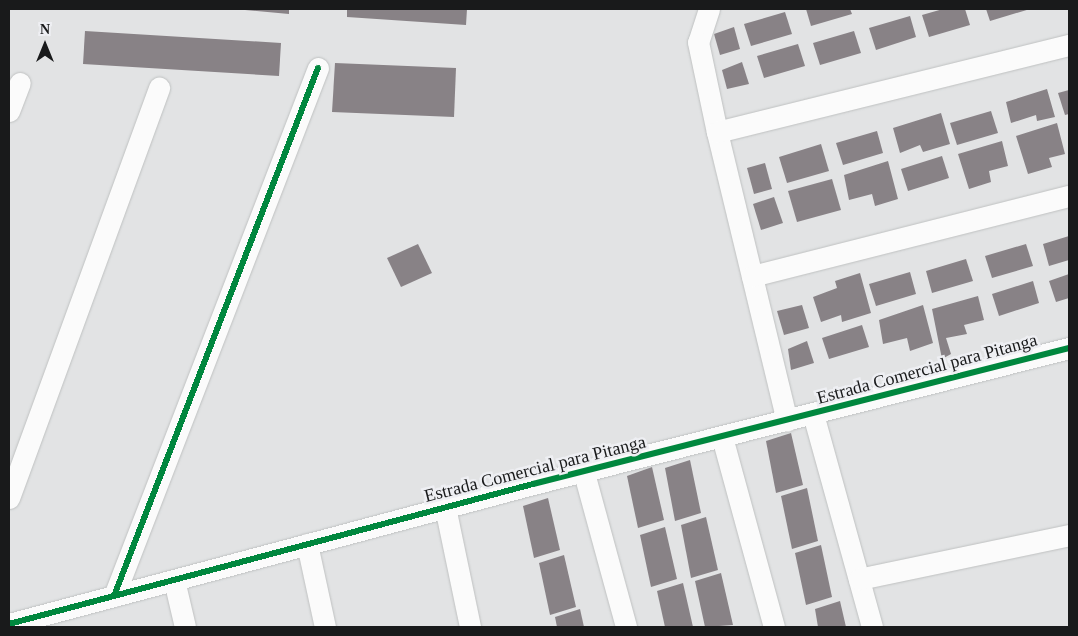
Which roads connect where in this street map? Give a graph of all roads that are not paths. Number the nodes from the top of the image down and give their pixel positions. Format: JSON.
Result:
{"nodes":[{"id":1,"x":709,"y":9,"type":"edge"},
{"id":2,"x":1069,"y":45,"type":"edge"},
{"id":3,"x":318,"y":68,"type":"dead end"},
{"id":4,"x":20,"y":83,"type":"dead end"},
{"id":5,"x":159,"y":88,"type":"dead end"},
{"id":6,"x":9,"y":111,"type":"edge"},
{"id":7,"x":717,"y":132,"type":"junction"},
{"id":8,"x":1069,"y":196,"type":"edge"},
{"id":9,"x":752,"y":276,"type":"junction"},
{"id":10,"x":1069,"y":348,"type":"edge"},
{"id":11,"x":813,"y":414,"type":"junction"},
{"id":12,"x":787,"y":421,"type":"junction"},
{"id":13,"x":722,"y":436,"type":"junction"},
{"id":14,"x":584,"y":473,"type":"junction"},
{"id":15,"x":9,"y":498,"type":"edge"},
{"id":16,"x":444,"y":507,"type":"junction"},
{"id":17,"x":1069,"y":536,"type":"edge"},
{"id":18,"x":307,"y":544,"type":"junction"},
{"id":19,"x":859,"y":579,"type":"junction"},
{"id":20,"x":174,"y":580,"type":"junction"},
{"id":21,"x":114,"y":596,"type":"junction"},
{"id":22,"x":37,"y":622,"type":"edge"},
{"id":23,"x":9,"y":624,"type":"edge"},
{"id":24,"x":185,"y":627,"type":"edge"},
{"id":25,"x":326,"y":627,"type":"edge"},
{"id":26,"x":470,"y":627,"type":"edge"},
{"id":27,"x":626,"y":627,"type":"edge"},
{"id":28,"x":774,"y":627,"type":"edge"},
{"id":29,"x":872,"y":627,"type":"edge"}],
"edges":[{"from":1,"to":7,"type":"street"},
{"from":2,"to":7,"type":"street"},
{"from":3,"to":21,"type":"street"},
{"from":4,"to":6,"type":"street"},
{"from":5,"to":15,"type":"street"},
{"from":7,"to":9,"type":"street"},
{"from":8,"to":9,"type":"street"},
{"from":9,"to":12,"type":"street"},
{"from":10,"to":11,"type":"street","name":"Estrada Comercial para Pitanga"},
{"from":11,"to":12,"type":"street","name":"Estrada Comercial para Pitanga"},
{"from":11,"to":19,"type":"street"},
{"from":12,"to":13,"type":"street","name":"Estrada Comercial para Pitanga"},
{"from":13,"to":14,"type":"street","name":"Estrada Comercial para Pitanga"},
{"from":13,"to":28,"type":"street"},
{"from":14,"to":16,"type":"street","name":"Estrada Comercial para Pitanga"},
{"from":14,"to":27,"type":"street"},
{"from":16,"to":18,"type":"street","name":"Estrada Comercial para Pitanga"},
{"from":16,"to":26,"type":"street"},
{"from":17,"to":19,"type":"street"},
{"from":18,"to":20,"type":"street","name":"Estrada Comercial para Pitanga"},
{"from":18,"to":25,"type":"street"},
{"from":19,"to":29,"type":"street"},
{"from":20,"to":21,"type":"street","name":"Estrada Comercial para Pitanga"},
{"from":20,"to":24,"type":"street"},
{"from":21,"to":22,"type":"street","name":"Estrada Comercial para Pitanga"},
{"from":22,"to":23,"type":"street","name":"Estrada Comercial para Pitanga"}]}
